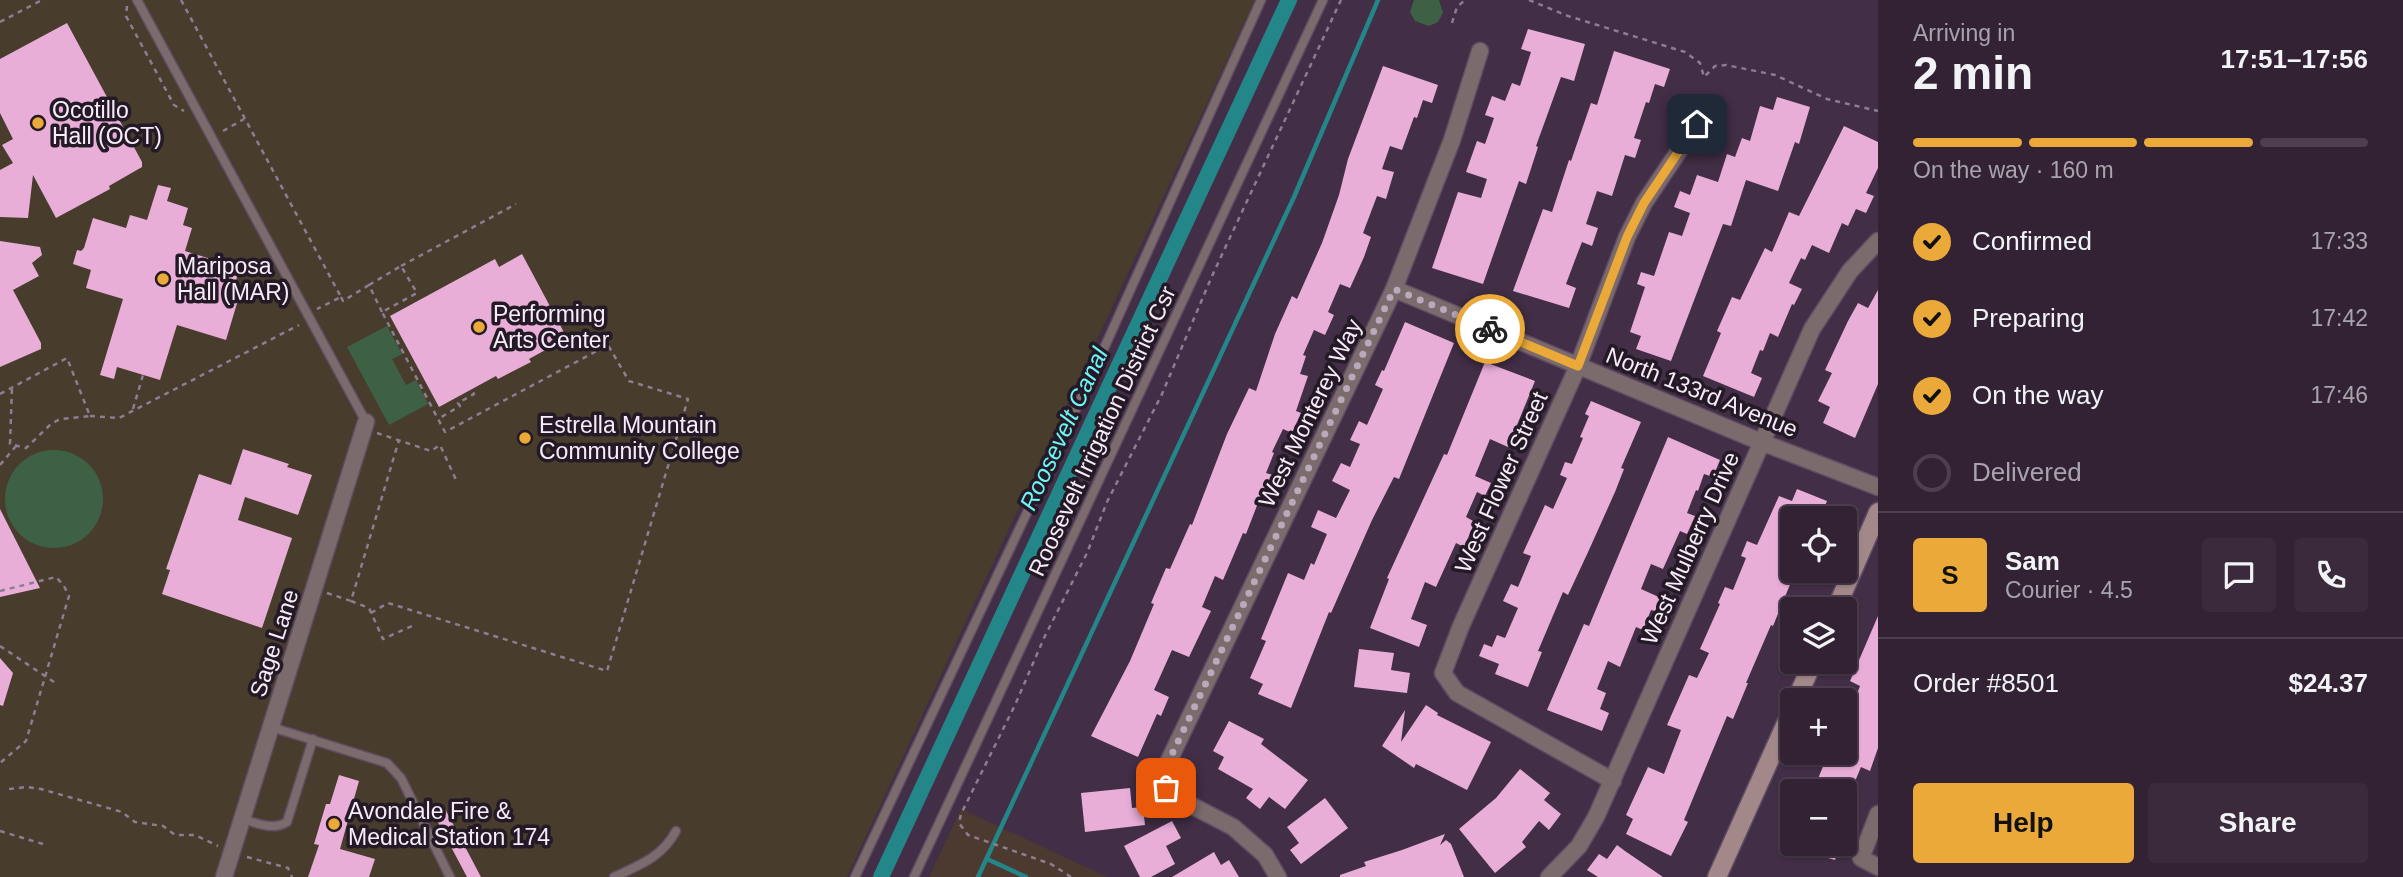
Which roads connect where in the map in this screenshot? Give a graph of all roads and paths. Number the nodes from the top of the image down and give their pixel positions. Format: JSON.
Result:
{"nodes":[{"id":1,"x":42,"y":0,"type":"edge"},
{"id":2,"x":125,"y":0,"type":"edge"},
{"id":3,"x":137,"y":0,"type":"edge"},
{"id":4,"x":181,"y":0,"type":"edge"},
{"id":5,"x":1261,"y":0,"type":"edge"},
{"id":6,"x":1323,"y":0,"type":"edge"},
{"id":7,"x":1341,"y":0,"type":"edge"},
{"id":8,"x":1465,"y":0,"type":"edge"},
{"id":9,"x":1529,"y":0,"type":"edge"},
{"id":10,"x":0,"y":22,"type":"edge"},
{"id":11,"x":1452,"y":23,"type":"dead end"},
{"id":12,"x":1480,"y":51,"type":"dead end"},
{"id":13,"x":1878,"y":111,"type":"edge"},
{"id":14,"x":186,"y":112,"type":"dead end"},
{"id":15,"x":1697,"y":124,"type":"dead end"},
{"id":16,"x":516,"y":204,"type":"dead end"},
{"id":17,"x":1878,"y":241,"type":"edge"},
{"id":18,"x":401,"y":266,"type":"junction"},
{"id":19,"x":369,"y":285,"type":"junction"},
{"id":20,"x":1394,"y":289,"type":"junction"},
{"id":21,"x":341,"y":297,"type":"junction"},
{"id":22,"x":382,"y":312,"type":"junction"},
{"id":23,"x":307,"y":314,"type":"junction"},
{"id":24,"x":1578,"y":366,"type":"junction"},
{"id":25,"x":143,"y":375,"type":"dead end"},
{"id":26,"x":12,"y":387,"type":"junction"},
{"id":27,"x":471,"y":389,"type":"dead end"},
{"id":28,"x":0,"y":394,"type":"edge"},
{"id":29,"x":132,"y":411,"type":"junction"},
{"id":30,"x":90,"y":416,"type":"junction"},
{"id":31,"x":438,"y":419,"type":"junction"},
{"id":32,"x":365,"y":425,"type":"junction"},
{"id":33,"x":399,"y":440,"type":"junction"},
{"id":34,"x":1761,"y":442,"type":"junction"},
{"id":35,"x":16,"y":446,"type":"junction"},
{"id":36,"x":0,"y":465,"type":"edge"},
{"id":37,"x":457,"y":482,"type":"dead end"},
{"id":38,"x":1878,"y":486,"type":"edge"},
{"id":39,"x":1878,"y":512,"type":"edge"},
{"id":40,"x":314,"y":589,"type":"junction"},
{"id":41,"x":0,"y":591,"type":"edge"},
{"id":42,"x":1841,"y":597,"type":"edge"},
{"id":43,"x":351,"y":601,"type":"junction"},
{"id":44,"x":371,"y":613,"type":"junction"},
{"id":45,"x":412,"y":626,"type":"dead end"},
{"id":46,"x":0,"y":646,"type":"edge"},
{"id":47,"x":45,"y":676,"type":"junction"},
{"id":48,"x":54,"y":682,"type":"dead end"},
{"id":49,"x":271,"y":727,"type":"junction"},
{"id":50,"x":1780,"y":737,"type":"edge"},
{"id":51,"x":313,"y":739,"type":"junction"},
{"id":52,"x":0,"y":763,"type":"edge"},
{"id":53,"x":1613,"y":781,"type":"junction"},
{"id":54,"x":9,"y":789,"type":"dead end"},
{"id":55,"x":1878,"y":814,"type":"edge"},
{"id":56,"x":242,"y":819,"type":"junction"},
{"id":57,"x":0,"y":831,"type":"edge"},
{"id":58,"x":676,"y":831,"type":"dead end"},
{"id":59,"x":43,"y":844,"type":"dead end"},
{"id":60,"x":239,"y":854,"type":"junction"},
{"id":61,"x":243,"y":867,"type":"dead end"},
{"id":62,"x":1878,"y":867,"type":"edge"},
{"id":63,"x":224,"y":877,"type":"edge"},
{"id":64,"x":292,"y":877,"type":"edge"},
{"id":65,"x":450,"y":877,"type":"edge"},
{"id":66,"x":614,"y":877,"type":"edge"},
{"id":67,"x":855,"y":877,"type":"edge"},
{"id":68,"x":914,"y":877,"type":"edge"},
{"id":69,"x":1071,"y":877,"type":"edge"},
{"id":70,"x":1278,"y":877,"type":"edge"},
{"id":71,"x":1549,"y":877,"type":"edge"},
{"id":72,"x":1717,"y":877,"type":"edge"}],
"edges":[{"from":1,"to":10,"type":"path"},
{"from":2,"to":14,"type":"path"},
{"from":3,"to":23,"type":"lane"},
{"from":4,"to":21,"type":"path"},
{"from":5,"to":67,"type":"lane","name":"Roosevelt Irrigation District Csr"},
{"from":6,"to":68,"type":"lane","name":"Roosevelt Irrigation District Csr"},
{"from":7,"to":69,"type":"path"},
{"from":8,"to":11,"type":"path"},
{"from":9,"to":13,"type":"path"},
{"from":12,"to":20,"type":"street","name":"West Monterey Way"},
{"from":15,"to":24,"type":"street","name":"West Flower Street"},
{"from":16,"to":18,"type":"path"},
{"from":17,"to":34,"type":"street","name":"West Mulberry Drive"},
{"from":18,"to":19,"type":"path"},
{"from":18,"to":22,"type":"path"},
{"from":19,"to":21,"type":"path"},
{"from":19,"to":22,"type":"path"},
{"from":20,"to":24,"type":"street","name":"North 133rd Avenue"},
{"from":20,"to":70,"type":"street","name":"West Monterey Way"},
{"from":21,"to":23,"type":"path"},
{"from":22,"to":31,"type":"path"},
{"from":23,"to":29,"type":"path"},
{"from":23,"to":32,"type":"lane"},
{"from":24,"to":34,"type":"street","name":"North 133rd Avenue"},
{"from":24,"to":53,"type":"street","name":"West Flower Street"},
{"from":25,"to":29,"type":"path"},
{"from":26,"to":28,"type":"path"},
{"from":26,"to":30,"type":"path"},
{"from":26,"to":35,"type":"path"},
{"from":27,"to":31,"type":"path"},
{"from":29,"to":30,"type":"path"},
{"from":30,"to":35,"type":"path"},
{"from":31,"to":44,"type":"path"},
{"from":32,"to":33,"type":"path"},
{"from":32,"to":40,"type":"street","name":"Sage Lane"},
{"from":33,"to":37,"type":"path"},
{"from":33,"to":43,"type":"path"},
{"from":34,"to":38,"type":"street","name":"North 133rd Avenue"},
{"from":34,"to":53,"type":"street","name":"West Mulberry Drive"},
{"from":35,"to":36,"type":"path"},
{"from":39,"to":42,"type":"street"},
{"from":40,"to":43,"type":"path"},
{"from":40,"to":49,"type":"street","name":"Sage Lane"},
{"from":41,"to":47,"type":"path"},
{"from":43,"to":44,"type":"path"},
{"from":44,"to":45,"type":"path"},
{"from":46,"to":47,"type":"path"},
{"from":47,"to":48,"type":"path"},
{"from":47,"to":52,"type":"path"},
{"from":49,"to":51,"type":"lane"},
{"from":49,"to":56,"type":"street","name":"Sage Lane"},
{"from":50,"to":72,"type":"street"},
{"from":51,"to":56,"type":"lane"},
{"from":51,"to":65,"type":"lane"},
{"from":53,"to":71,"type":"street","name":"West Mulberry Drive"},
{"from":54,"to":60,"type":"path"},
{"from":55,"to":62,"type":"street"},
{"from":56,"to":60,"type":"street","name":"Sage Lane"},
{"from":57,"to":59,"type":"path"},
{"from":58,"to":66,"type":"lane"},
{"from":60,"to":61,"type":"path"},
{"from":60,"to":63,"type":"street","name":"Sage Lane"},
{"from":60,"to":64,"type":"path"}]}
